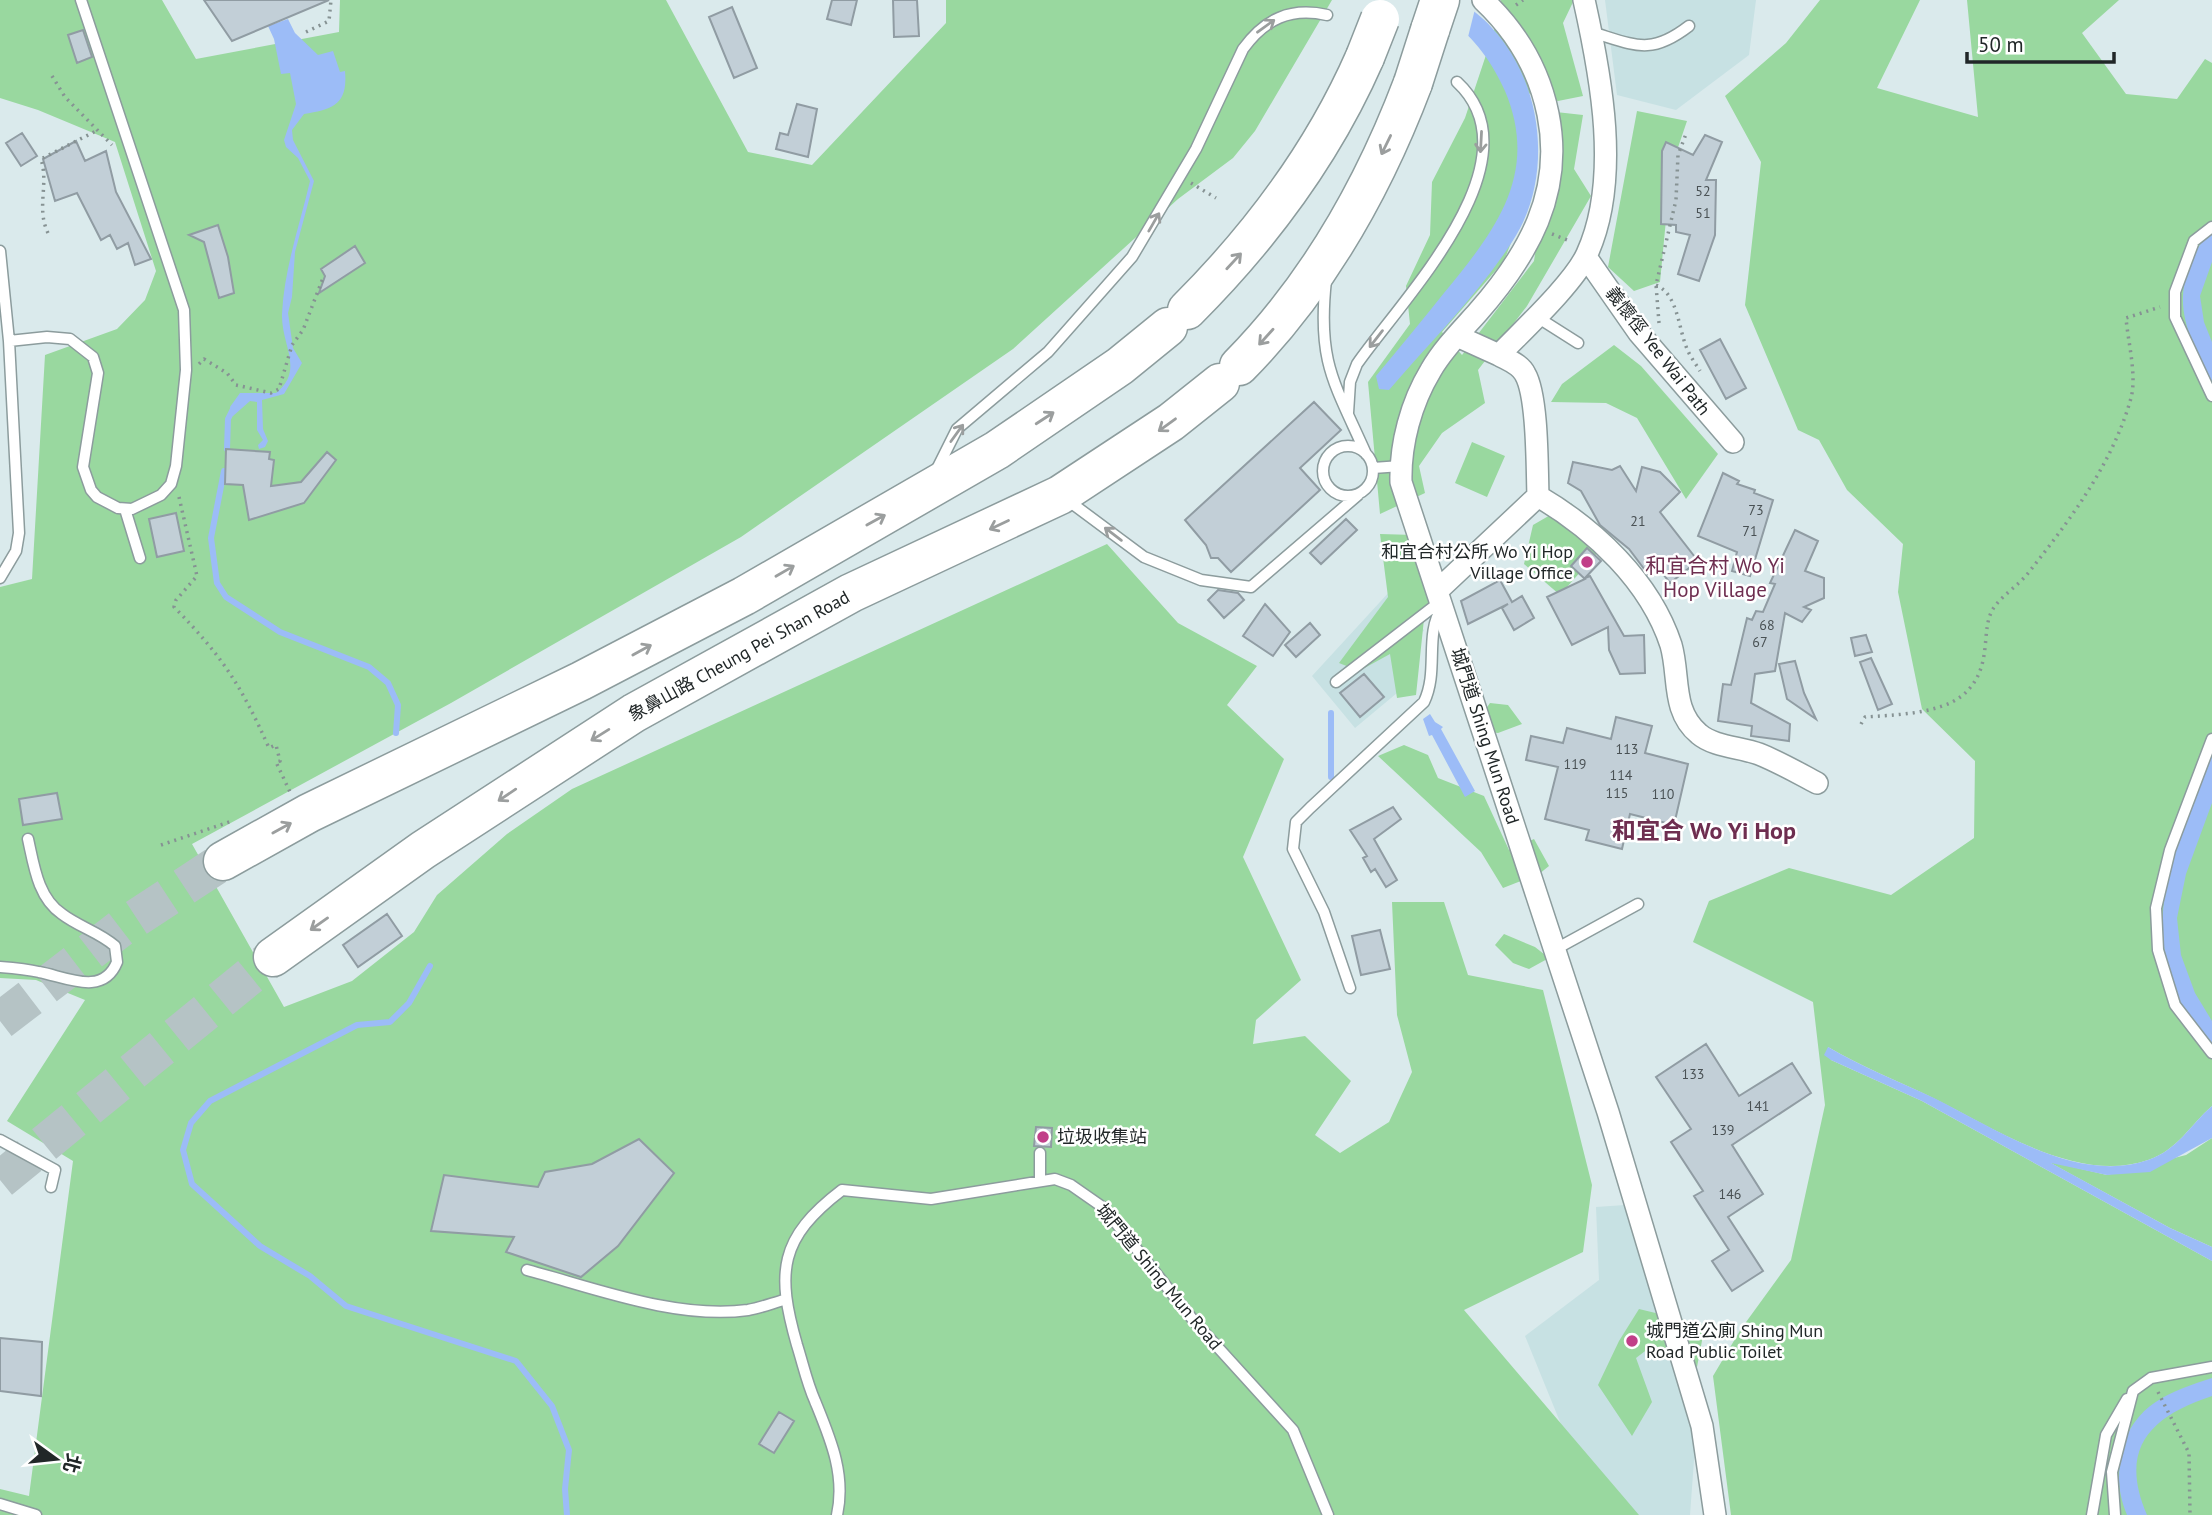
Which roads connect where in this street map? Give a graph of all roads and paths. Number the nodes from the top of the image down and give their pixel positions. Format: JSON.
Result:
{"nodes":[{"id":1,"x":81,"y":0,"type":"edge"},
{"id":2,"x":331,"y":0,"type":"edge"},
{"id":3,"x":1386,"y":0,"type":"edge"},
{"id":4,"x":1440,"y":0,"type":"edge"},
{"id":5,"x":1483,"y":0,"type":"edge"},
{"id":6,"x":1523,"y":0,"type":"edge"},
{"id":7,"x":1584,"y":0,"type":"edge"},
{"id":8,"x":1515,"y":6,"type":"dead end"},
{"id":9,"x":1327,"y":15,"type":"dead end"},
{"id":10,"x":1689,"y":26,"type":"dead end"},
{"id":11,"x":306,"y":32,"type":"dead end"},
{"id":12,"x":1591,"y":33,"type":"junction"},
{"id":13,"x":52,"y":76,"type":"dead end"},
{"id":14,"x":1457,"y":82,"type":"dead end"},
{"id":15,"x":98,"y":130,"type":"junction"},
{"id":16,"x":1686,"y":134,"type":"dead end"},
{"id":17,"x":106,"y":139,"type":"dead end"},
{"id":18,"x":1180,"y":178,"type":"junction"},
{"id":19,"x":1216,"y":198,"type":"dead end"},
{"id":20,"x":2212,"y":227,"type":"edge"},
{"id":21,"x":48,"y":233,"type":"dead end"},
{"id":22,"x":1556,"y":236,"type":"dead end"},
{"id":23,"x":1330,"y":250,"type":"junction"},
{"id":24,"x":0,"y":251,"type":"edge"},
{"id":25,"x":1582,"y":251,"type":"junction"},
{"id":26,"x":323,"y":278,"type":"dead end"},
{"id":27,"x":1656,"y":285,"type":"junction"},
{"id":28,"x":2175,"y":302,"type":"junction"},
{"id":29,"x":1537,"y":317,"type":"junction"},
{"id":30,"x":1659,"y":330,"type":"dead end"},
{"id":31,"x":1457,"y":336,"type":"junction"},
{"id":32,"x":9,"y":341,"type":"junction"},
{"id":33,"x":1578,"y":343,"type":"dead end"},
{"id":34,"x":1499,"y":355,"type":"junction"},
{"id":35,"x":191,"y":371,"type":"dead end"},
{"id":36,"x":1701,"y":372,"type":"dead end"},
{"id":37,"x":2212,"y":396,"type":"edge"},
{"id":38,"x":1348,"y":413,"type":"junction"},
{"id":39,"x":1732,"y":442,"type":"dead end"},
{"id":40,"x":1366,"y":454,"type":"junction"},
{"id":41,"x":1401,"y":466,"type":"junction"},
{"id":42,"x":1373,"y":468,"type":"junction"},
{"id":43,"x":170,"y":484,"type":"junction"},
{"id":44,"x":925,"y":493,"type":"junction"},
{"id":45,"x":1060,"y":495,"type":"junction"},
{"id":46,"x":1358,"y":495,"type":"junction"},
{"id":47,"x":1538,"y":496,"type":"junction"},
{"id":48,"x":125,"y":509,"type":"junction"},
{"id":49,"x":0,"y":557,"type":"edge"},
{"id":50,"x":140,"y":558,"type":"dead end"},
{"id":51,"x":10,"y":566,"type":"junction"},
{"id":52,"x":0,"y":578,"type":"edge"},
{"id":53,"x":1440,"y":600,"type":"junction"},
{"id":54,"x":1336,"y":682,"type":"dead end"},
{"id":55,"x":1861,"y":724,"type":"dead end"},
{"id":56,"x":2212,"y":739,"type":"edge"},
{"id":57,"x":1817,"y":783,"type":"dead end"},
{"id":58,"x":294,"y":799,"type":"dead end"},
{"id":59,"x":234,"y":820,"type":"dead end"},
{"id":60,"x":28,"y":839,"type":"dead end"},
{"id":61,"x":161,"y":845,"type":"dead end"},
{"id":62,"x":223,"y":861,"type":"tunnel mouth"},
{"id":63,"x":1639,"y":904,"type":"dead end"},
{"id":64,"x":1555,"y":950,"type":"junction"},
{"id":65,"x":273,"y":957,"type":"tunnel mouth"},
{"id":66,"x":0,"y":967,"type":"edge"},
{"id":67,"x":1350,"y":988,"type":"dead end"},
{"id":68,"x":2212,"y":1053,"type":"edge"},
{"id":69,"x":0,"y":1140,"type":"edge"},
{"id":70,"x":1040,"y":1153,"type":"dead end"},
{"id":71,"x":1040,"y":1180,"type":"junction"},
{"id":72,"x":51,"y":1187,"type":"dead end"},
{"id":73,"x":527,"y":1270,"type":"dead end"},
{"id":74,"x":784,"y":1300,"type":"junction"},
{"id":75,"x":2212,"y":1367,"type":"edge"},
{"id":76,"x":2133,"y":1391,"type":"junction"},
{"id":77,"x":2161,"y":1397,"type":"dead end"},
{"id":78,"x":0,"y":1504,"type":"edge"},
{"id":79,"x":36,"y":1515,"type":"edge"},
{"id":80,"x":837,"y":1515,"type":"edge"},
{"id":81,"x":1328,"y":1515,"type":"edge"},
{"id":82,"x":1715,"y":1515,"type":"edge"},
{"id":83,"x":2092,"y":1515,"type":"edge"},
{"id":84,"x":2115,"y":1515,"type":"edge"},
{"id":85,"x":2190,"y":1515,"type":"edge"}],
"edges":[{"from":1,"to":43,"type":"lane"},
{"from":2,"to":11,"type":"path"},
{"from":44,"to":3,"type":"highway","one_way":true,"bridge":true},
{"from":4,"to":23,"type":"highway","name":"象鼻山路 Cheung Pei Shan Road","one_way":true,"bridge":true},
{"from":5,"to":31,"type":"street","name":"城門道 Shing Mun Road"},
{"from":6,"to":8,"type":"path"},
{"from":7,"to":12,"type":"street"},
{"from":18,"to":9,"type":"lane","one_way":true},
{"from":10,"to":12,"type":"lane"},
{"from":12,"to":25,"type":"street"},
{"from":13,"to":15,"type":"path"},
{"from":14,"to":38,"type":"lane","one_way":true},
{"from":15,"to":17,"type":"path"},
{"from":15,"to":21,"type":"path"},
{"from":16,"to":27,"type":"path"},
{"from":18,"to":19,"type":"path"},
{"from":44,"to":18,"type":"lane","one_way":true},
{"from":20,"to":28,"type":"lane"},
{"from":22,"to":25,"type":"path"},
{"from":23,"to":38,"type":"lane"},
{"from":23,"to":45,"type":"highway","name":"象鼻山路 Cheung Pei Shan Road","one_way":true},
{"from":24,"to":32,"type":"lane"},
{"from":25,"to":29,"type":"street"},
{"from":25,"to":39,"type":"street","name":"義懷徑 Yee Wai Path"},
{"from":26,"to":35,"type":"path"},
{"from":27,"to":30,"type":"path"},
{"from":27,"to":36,"type":"path"},
{"from":28,"to":37,"type":"lane"},
{"from":28,"to":55,"type":"path"},
{"from":29,"to":33,"type":"lane"},
{"from":29,"to":34,"type":"street"},
{"from":31,"to":34,"type":"street"},
{"from":31,"to":41,"type":"street","name":"城門道 Shing Mun Road"},
{"from":32,"to":48,"type":"lane"},
{"from":32,"to":51,"type":"lane"},
{"from":34,"to":47,"type":"street"},
{"from":38,"to":40,"type":"lane"},
{"from":40,"to":42,"type":"lane"},
{"from":40,"to":46,"type":"lane"},
{"from":41,"to":42,"type":"lane"},
{"from":41,"to":53,"type":"street","name":"城門道 Shing Mun Road"},
{"from":42,"to":46,"type":"lane"},
{"from":43,"to":48,"type":"lane"},
{"from":43,"to":58,"type":"path"},
{"from":62,"to":44,"type":"highway","one_way":true},
{"from":46,"to":45,"type":"lane","one_way":true},
{"from":45,"to":65,"type":"highway","name":"象鼻山路 Cheung Pei Shan Road","one_way":true},
{"from":47,"to":53,"type":"street"},
{"from":47,"to":57,"type":"street"},
{"from":48,"to":50,"type":"lane"},
{"from":49,"to":51,"type":"lane"},
{"from":51,"to":52,"type":"lane"},
{"from":53,"to":54,"type":"lane"},
{"from":53,"to":64,"type":"street","name":"城門道 Shing Mun Road"},
{"from":53,"to":67,"type":"lane"},
{"from":56,"to":68,"type":"lane"},
{"from":59,"to":61,"type":"path"},
{"from":60,"to":66,"type":"lane"},
{"from":63,"to":64,"type":"lane"},
{"from":64,"to":82,"type":"street","name":"城門道 Shing Mun Road"},
{"from":69,"to":72,"type":"lane"},
{"from":70,"to":71,"type":"lane"},
{"from":71,"to":74,"type":"lane","name":"城門道 Shing Mun Road"},
{"from":71,"to":81,"type":"lane","name":"城門道 Shing Mun Road"},
{"from":73,"to":74,"type":"lane"},
{"from":74,"to":80,"type":"lane","name":"城門道 Shing Mun Road"},
{"from":75,"to":76,"type":"lane"},
{"from":76,"to":83,"type":"lane"},
{"from":76,"to":84,"type":"lane"},
{"from":77,"to":85,"type":"path"},
{"from":78,"to":79,"type":"lane"}]}
